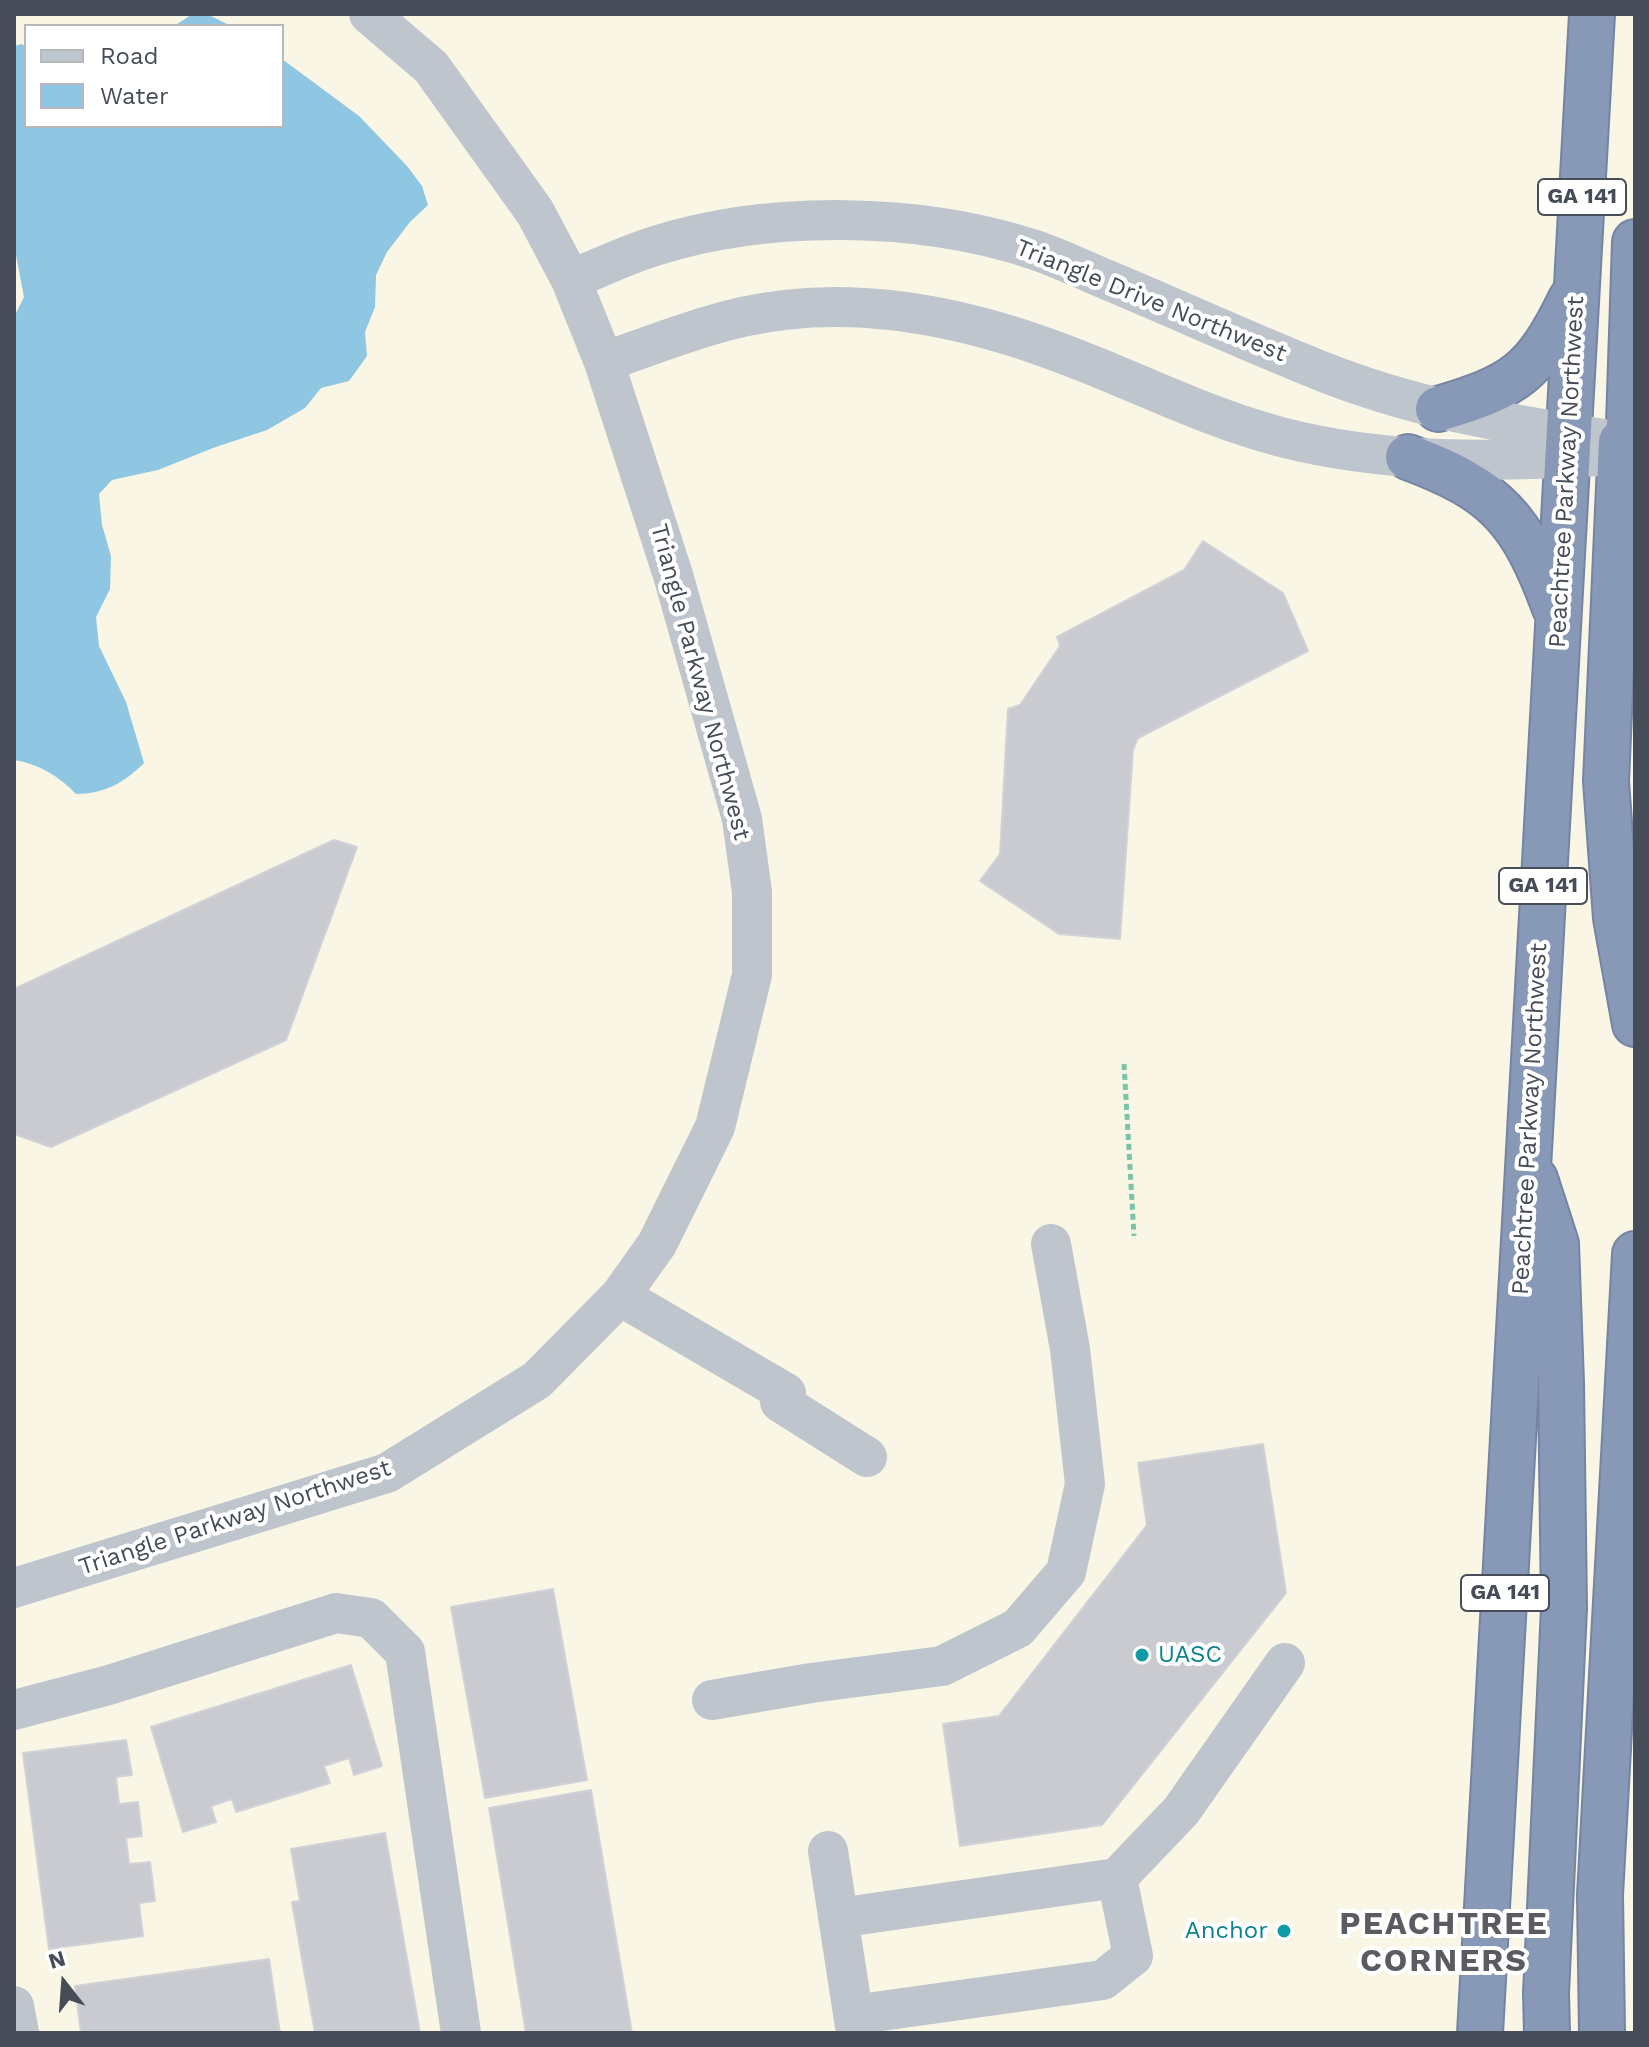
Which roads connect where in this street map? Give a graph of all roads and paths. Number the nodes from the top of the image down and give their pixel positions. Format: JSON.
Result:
{"nodes":[{"id":1,"x":369,"y":14,"type":"edge"},
{"id":2,"x":1592,"y":14,"type":"edge"},
{"id":3,"x":1635,"y":242,"type":"edge"},
{"id":4,"x":571,"y":280,"type":"junction"},
{"id":5,"x":1577,"y":286,"type":"junction"},
{"id":6,"x":604,"y":362,"type":"junction"},
{"id":7,"x":1438,"y":409,"type":"junction"},
{"id":8,"x":1568,"y":446,"type":"junction"},
{"id":9,"x":1628,"y":449,"type":"edge"},
{"id":10,"x":1408,"y":457,"type":"junction"},
{"id":11,"x":1558,"y":618,"type":"junction"},
{"id":12,"x":1635,"y":1024,"type":"edge"},
{"id":13,"x":1124,"y":1064,"type":"dead end"},
{"id":14,"x":1527,"y":1154,"type":"junction"},
{"id":15,"x":1134,"y":1236,"type":"dead end"},
{"id":16,"x":1051,"y":1244,"type":"dead end"},
{"id":17,"x":1635,"y":1254,"type":"edge"},
{"id":18,"x":620,"y":1296,"type":"junction"},
{"id":19,"x":1631,"y":1387,"type":"edge"},
{"id":20,"x":867,"y":1457,"type":"dead end"},
{"id":21,"x":14,"y":1588,"type":"edge"},
{"id":22,"x":1285,"y":1663,"type":"dead end"},
{"id":23,"x":712,"y":1700,"type":"dead end"},
{"id":24,"x":14,"y":1710,"type":"edge"},
{"id":25,"x":828,"y":1851,"type":"dead end"},
{"id":26,"x":1117,"y":1878,"type":"junction"},
{"id":27,"x":1600,"y":1895,"type":"junction"},
{"id":28,"x":838,"y":1918,"type":"junction"},
{"id":29,"x":1635,"y":1945,"type":"edge"},
{"id":30,"x":14,"y":2006,"type":"edge"},
{"id":31,"x":854,"y":2024,"type":"edge"},
{"id":32,"x":19,"y":2033,"type":"edge"},
{"id":33,"x":461,"y":2033,"type":"edge"},
{"id":34,"x":1480,"y":2033,"type":"edge"},
{"id":35,"x":1547,"y":2033,"type":"edge"},
{"id":36,"x":1602,"y":2033,"type":"edge"}],
"edges":[{"from":1,"to":4,"type":"street","name":"Triangle Parkway Northwest"},
{"from":2,"to":5,"type":"highway","name":"Peachtree Parkway Northwest","number":"GA 141"},
{"from":3,"to":9,"type":"highway"},
{"from":4,"to":6,"type":"street","name":"Triangle Parkway Northwest"},
{"from":4,"to":7,"type":"street","name":"Triangle Drive Northwest"},
{"from":5,"to":7,"type":"highway"},
{"from":5,"to":8,"type":"highway","name":"Peachtree Parkway Northwest","number":"GA 141"},
{"from":6,"to":10,"type":"street","name":"Triangle Drive Northwest"},
{"from":6,"to":18,"type":"street","name":"Triangle Parkway Northwest"},
{"from":7,"to":8,"type":"street","name":"Triangle Drive Northwest"},
{"from":8,"to":9,"type":"street","name":"Triangle Drive Northwest"},
{"from":8,"to":10,"type":"street","name":"Triangle Drive Northwest"},
{"from":8,"to":11,"type":"highway","name":"Peachtree Parkway Northwest","number":"GA 141"},
{"from":9,"to":12,"type":"highway"},
{"from":10,"to":11,"type":"highway"},
{"from":11,"to":14,"type":"highway","name":"Peachtree Parkway Northwest","number":"GA 141"},
{"from":13,"to":15,"type":"path"},
{"from":14,"to":34,"type":"highway","name":"Peachtree Parkway Northwest","number":"GA 141"},
{"from":14,"to":35,"type":"highway"},
{"from":16,"to":23,"type":"street"},
{"from":17,"to":19,"type":"highway"},
{"from":18,"to":20,"type":"street"},
{"from":18,"to":21,"type":"street","name":"Triangle Parkway Northwest"},
{"from":19,"to":27,"type":"highway"},
{"from":22,"to":26,"type":"street"},
{"from":24,"to":33,"type":"street"},
{"from":25,"to":28,"type":"street"},
{"from":26,"to":28,"type":"street"},
{"from":26,"to":31,"type":"street"},
{"from":27,"to":29,"type":"highway"},
{"from":27,"to":36,"type":"highway"},
{"from":28,"to":31,"type":"street"},
{"from":30,"to":32,"type":"street"}]}
